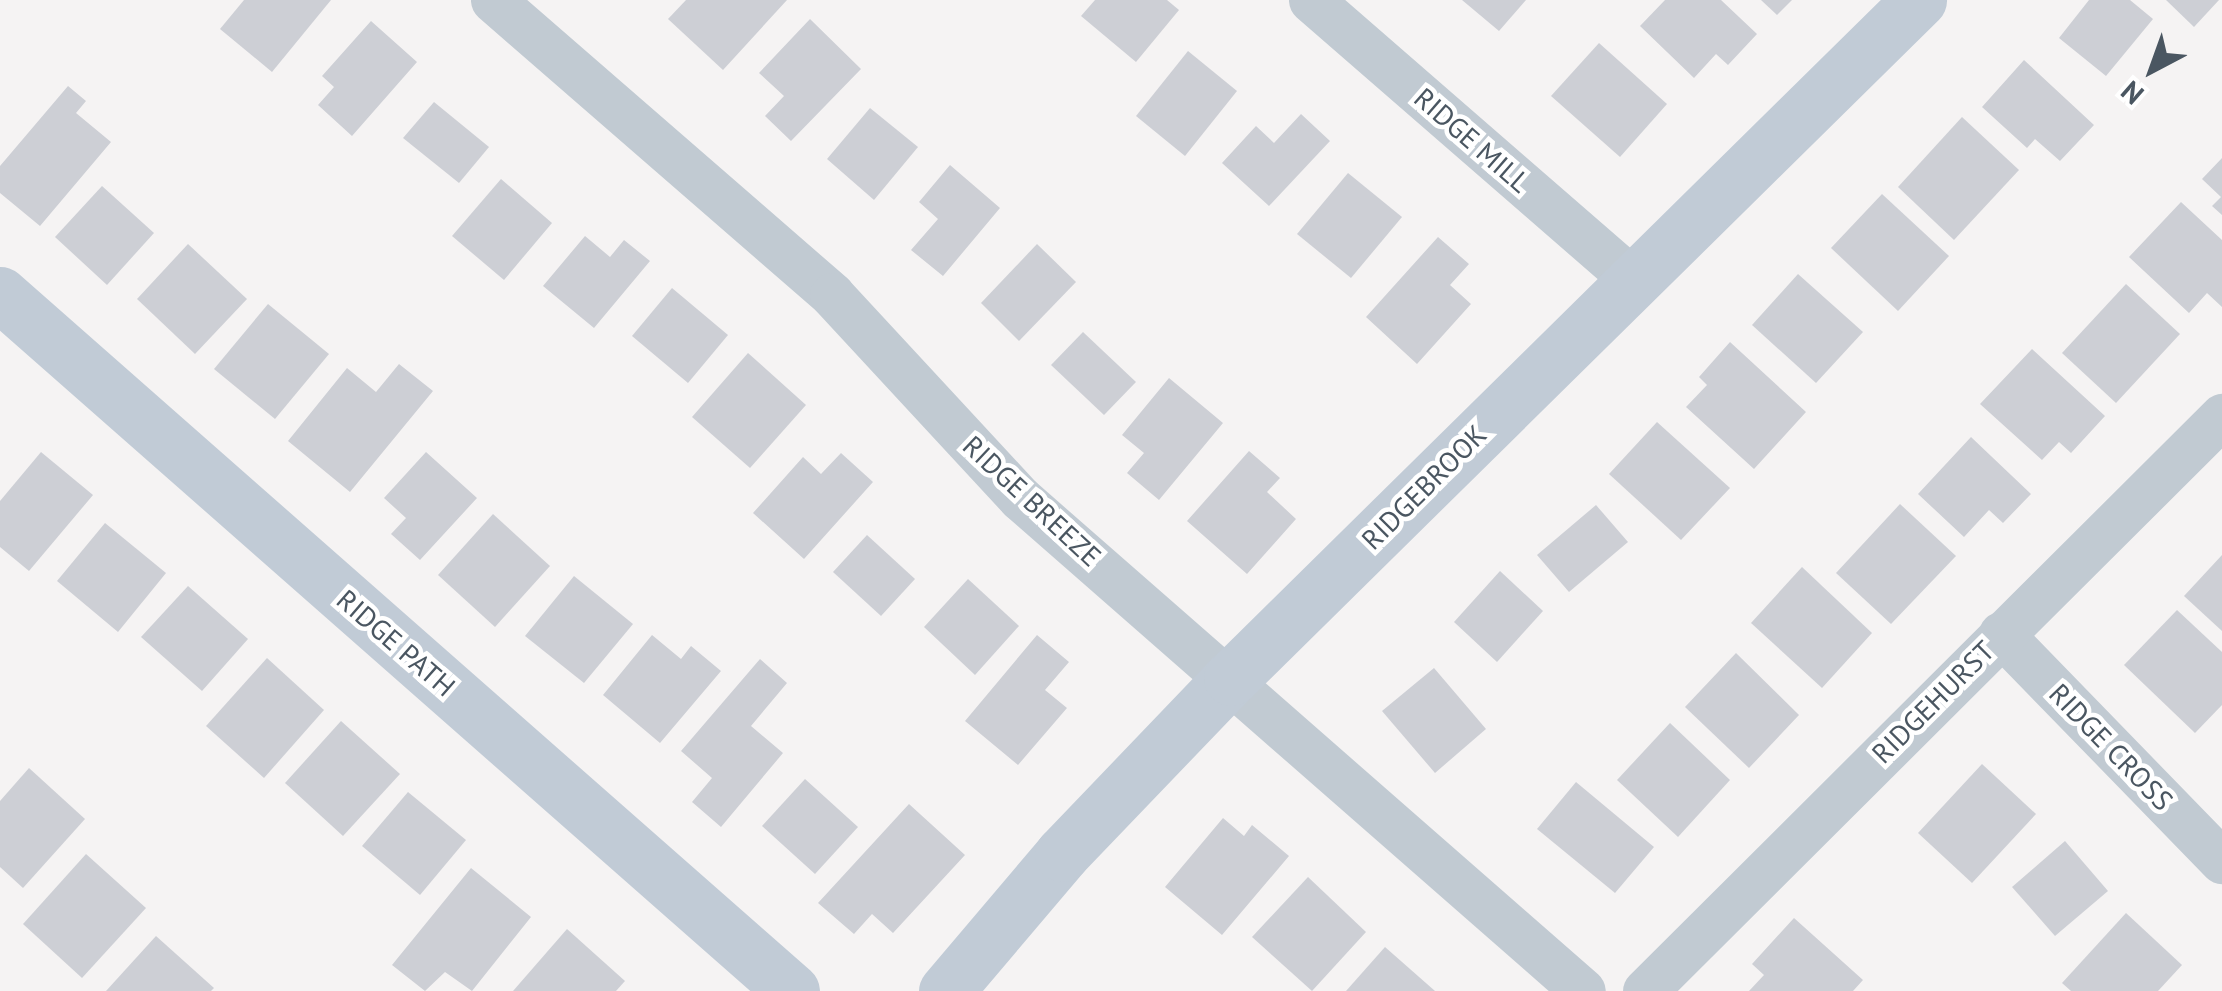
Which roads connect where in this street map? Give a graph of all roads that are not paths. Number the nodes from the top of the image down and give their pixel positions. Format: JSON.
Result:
{"nodes":[{"id":1,"x":492,"y":0,"type":"edge"},
{"id":2,"x":1311,"y":0,"type":"edge"},
{"id":3,"x":1919,"y":0,"type":"edge"},
{"id":4,"x":1634,"y":281,"type":"junction"},
{"id":5,"x":0,"y":294,"type":"edge"},
{"id":6,"x":2222,"y":416,"type":"edge"},
{"id":7,"x":2001,"y":634,"type":"junction"},
{"id":8,"x":1231,"y":678,"type":"junction"},
{"id":9,"x":2222,"y":860,"type":"edge"},
{"id":10,"x":792,"y":991,"type":"edge"},
{"id":11,"x":946,"y":991,"type":"edge"},
{"id":12,"x":1583,"y":991,"type":"edge"},
{"id":13,"x":1645,"y":991,"type":"edge"}],
"edges":[{"from":1,"to":8,"type":"street","name":"RIDGE BREEZE"},
{"from":2,"to":4,"type":"street","name":"RIDGE MILL"},
{"from":3,"to":4,"type":"street","name":"RIDGEBROOK"},
{"from":4,"to":8,"type":"street","name":"RIDGEBROOK"},
{"from":5,"to":10,"type":"street","name":"RIDGE PATH"},
{"from":6,"to":7,"type":"street","name":"RIDGEHURST"},
{"from":7,"to":9,"type":"street","name":"RIDGE CROSS"},
{"from":7,"to":13,"type":"street","name":"RIDGEHURST"},
{"from":8,"to":11,"type":"street","name":"RIDGEBROOK"},
{"from":8,"to":12,"type":"street","name":"RIDGE BREEZE"}]}
